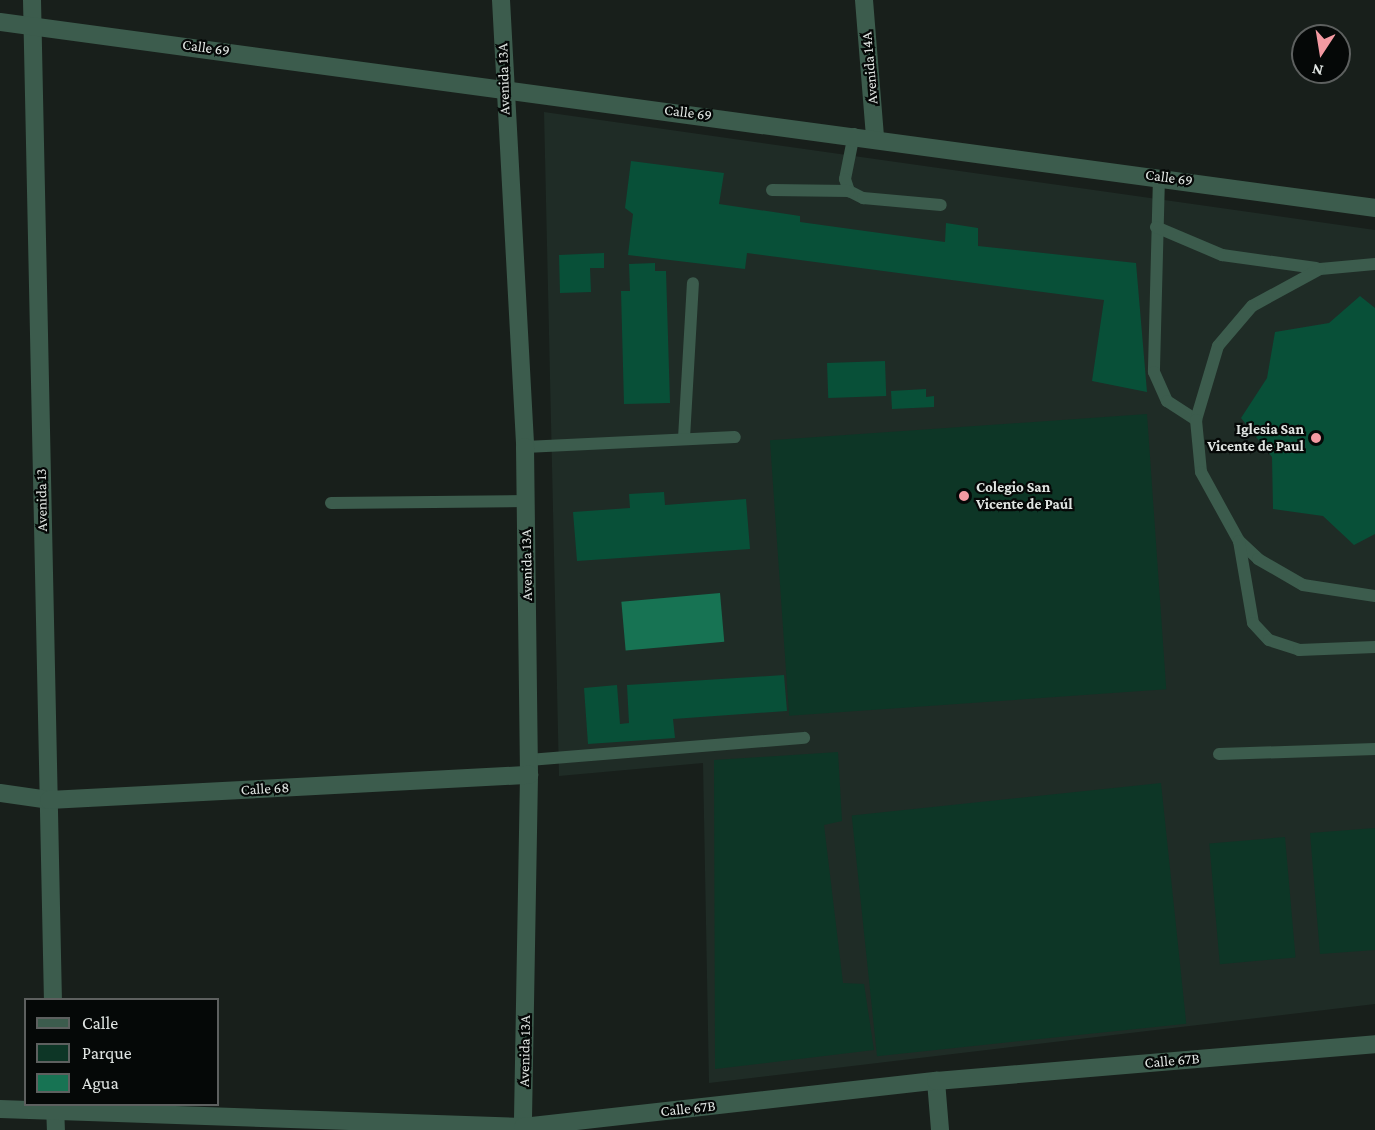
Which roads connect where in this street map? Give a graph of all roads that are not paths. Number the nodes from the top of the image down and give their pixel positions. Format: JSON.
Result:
{"nodes":[{"id":1,"x":32,"y":0,"type":"edge"},
{"id":2,"x":501,"y":0,"type":"edge"},
{"id":3,"x":864,"y":0,"type":"edge"},
{"id":4,"x":0,"y":22,"type":"edge"},
{"id":5,"x":32,"y":25,"type":"junction"},
{"id":6,"x":504,"y":89,"type":"junction"},
{"id":7,"x":854,"y":134,"type":"junction"},
{"id":8,"x":875,"y":137,"type":"junction"},
{"id":9,"x":1159,"y":177,"type":"junction"},
{"id":10,"x":772,"y":190,"type":"dead end"},
{"id":11,"x":849,"y":191,"type":"junction"},
{"id":12,"x":941,"y":205,"type":"dead end"},
{"id":13,"x":1375,"y":208,"type":"edge"},
{"id":14,"x":1156,"y":226,"type":"junction"},
{"id":15,"x":1375,"y":264,"type":"edge"},
{"id":16,"x":1320,"y":269,"type":"junction"},
{"id":17,"x":693,"y":283,"type":"dead end"},
{"id":18,"x":1196,"y":420,"type":"junction"},
{"id":19,"x":735,"y":437,"type":"dead end"},
{"id":20,"x":684,"y":438,"type":"junction"},
{"id":21,"x":525,"y":447,"type":"junction"},
{"id":22,"x":526,"y":501,"type":"junction"},
{"id":23,"x":331,"y":503,"type":"dead end"},
{"id":24,"x":1239,"y":541,"type":"junction"},
{"id":25,"x":1375,"y":596,"type":"edge"},
{"id":26,"x":1375,"y":646,"type":"edge"},
{"id":27,"x":804,"y":738,"type":"dead end"},
{"id":28,"x":1375,"y":749,"type":"edge"},
{"id":29,"x":1219,"y":754,"type":"dead end"},
{"id":30,"x":529,"y":767,"type":"junction"},
{"id":31,"x":0,"y":793,"type":"edge"},
{"id":32,"x":49,"y":800,"type":"junction"},
{"id":33,"x":53,"y":998,"type":"edge"},
{"id":34,"x":1375,"y":1044,"type":"edge"},
{"id":35,"x":936,"y":1081,"type":"junction"},
{"id":36,"x":55,"y":1107,"type":"edge"},
{"id":37,"x":0,"y":1109,"type":"edge"},
{"id":38,"x":244,"y":1125,"type":"edge"},
{"id":39,"x":523,"y":1129,"type":"edge"},
{"id":40,"x":56,"y":1130,"type":"edge"},
{"id":41,"x":940,"y":1130,"type":"edge"}],
"edges":[{"from":1,"to":5,"type":"street","name":"Avenida 13"},
{"from":2,"to":6,"type":"street","name":"Avenida 13A"},
{"from":3,"to":8,"type":"street","name":"Avenida 14A"},
{"from":4,"to":5,"type":"street","name":"Calle 69"},
{"from":5,"to":6,"type":"street","name":"Calle 69"},
{"from":5,"to":32,"type":"street","name":"Avenida 13"},
{"from":6,"to":7,"type":"street","name":"Calle 69"},
{"from":6,"to":21,"type":"street","name":"Avenida 13A"},
{"from":7,"to":8,"type":"street","name":"Calle 69"},
{"from":7,"to":11,"type":"lane"},
{"from":8,"to":9,"type":"street","name":"Calle 69"},
{"from":9,"to":13,"type":"street","name":"Calle 69"},
{"from":9,"to":14,"type":"lane"},
{"from":10,"to":11,"type":"lane"},
{"from":11,"to":12,"type":"lane"},
{"from":14,"to":16,"type":"lane"},
{"from":14,"to":18,"type":"lane"},
{"from":15,"to":16,"type":"lane"},
{"from":16,"to":18,"type":"lane"},
{"from":17,"to":20,"type":"lane"},
{"from":18,"to":24,"type":"lane"},
{"from":19,"to":20,"type":"lane"},
{"from":20,"to":21,"type":"lane"},
{"from":21,"to":22,"type":"street","name":"Avenida 13A"},
{"from":22,"to":23,"type":"lane"},
{"from":22,"to":30,"type":"street","name":"Avenida 13A"},
{"from":24,"to":25,"type":"lane"},
{"from":24,"to":26,"type":"lane"},
{"from":27,"to":30,"type":"lane"},
{"from":28,"to":29,"type":"lane"},
{"from":30,"to":32,"type":"street","name":"Calle 68"},
{"from":30,"to":39,"type":"street","name":"Avenida 13A"},
{"from":31,"to":32,"type":"street","name":"Calle 68"},
{"from":32,"to":33,"type":"street","name":"Avenida 13"},
{"from":34,"to":35,"type":"street","name":"Calle 67B"},
{"from":35,"to":39,"type":"street","name":"Calle 67B"},
{"from":35,"to":41,"type":"street"},
{"from":36,"to":37,"type":"street","name":"Calle 67B"},
{"from":36,"to":38,"type":"street","name":"Calle 67B"},
{"from":36,"to":40,"type":"street"},
{"from":38,"to":39,"type":"street","name":"Calle 67B"}]}
